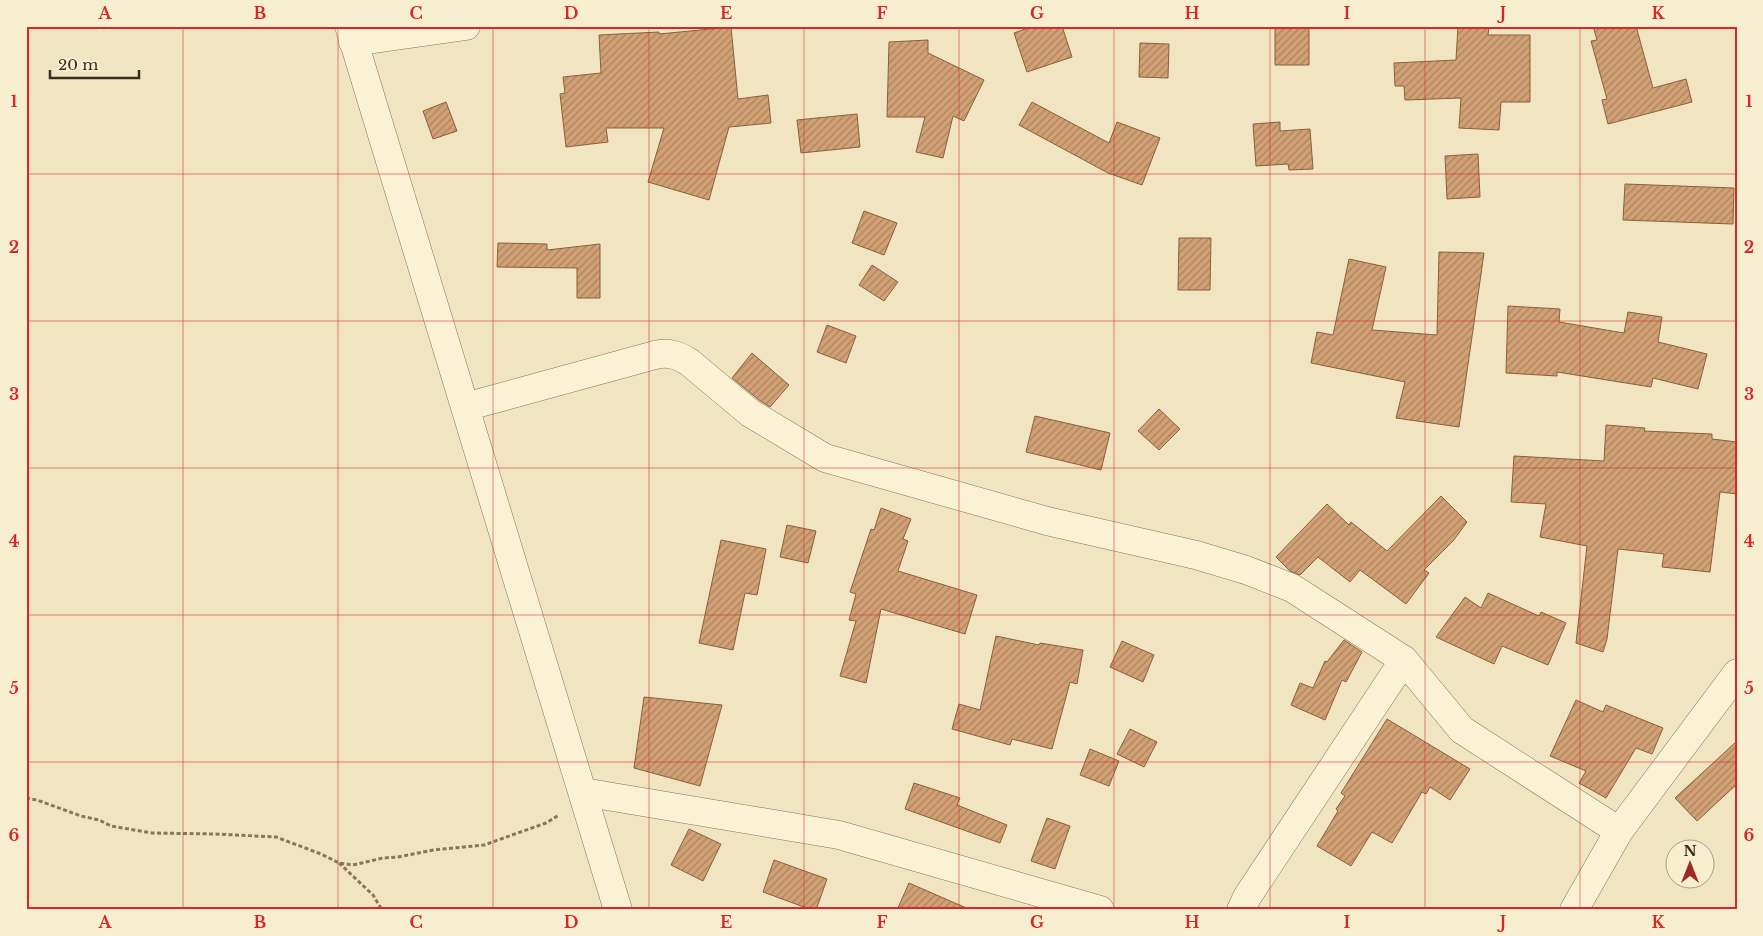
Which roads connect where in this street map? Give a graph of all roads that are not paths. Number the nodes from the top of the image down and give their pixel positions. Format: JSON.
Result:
{"nodes":[{"id":1,"x":466,"y":26,"type":"edge"},
{"id":2,"x":351,"y":34,"type":"edge"},
{"id":3,"x":465,"y":407,"type":"junction"},
{"id":4,"x":1404,"y":660,"type":"junction"},
{"id":5,"x":1737,"y":673,"type":"edge"},
{"id":6,"x":583,"y":792,"type":"junction"},
{"id":7,"x":1619,"y":830,"type":"junction"},
{"id":8,"x":618,"y":910,"type":"edge"},
{"id":9,"x":1100,"y":910,"type":"edge"},
{"id":10,"x":1241,"y":910,"type":"edge"},
{"id":11,"x":1574,"y":910,"type":"edge"}],
"edges":[{"from":1,"to":2,"type":"street"},
{"from":2,"to":3,"type":"street"},
{"from":3,"to":4,"type":"street"},
{"from":3,"to":6,"type":"street"},
{"from":4,"to":7,"type":"street"},
{"from":4,"to":10,"type":"street"},
{"from":5,"to":7,"type":"street"},
{"from":6,"to":8,"type":"street"},
{"from":6,"to":9,"type":"street"},
{"from":7,"to":11,"type":"street"}]}
